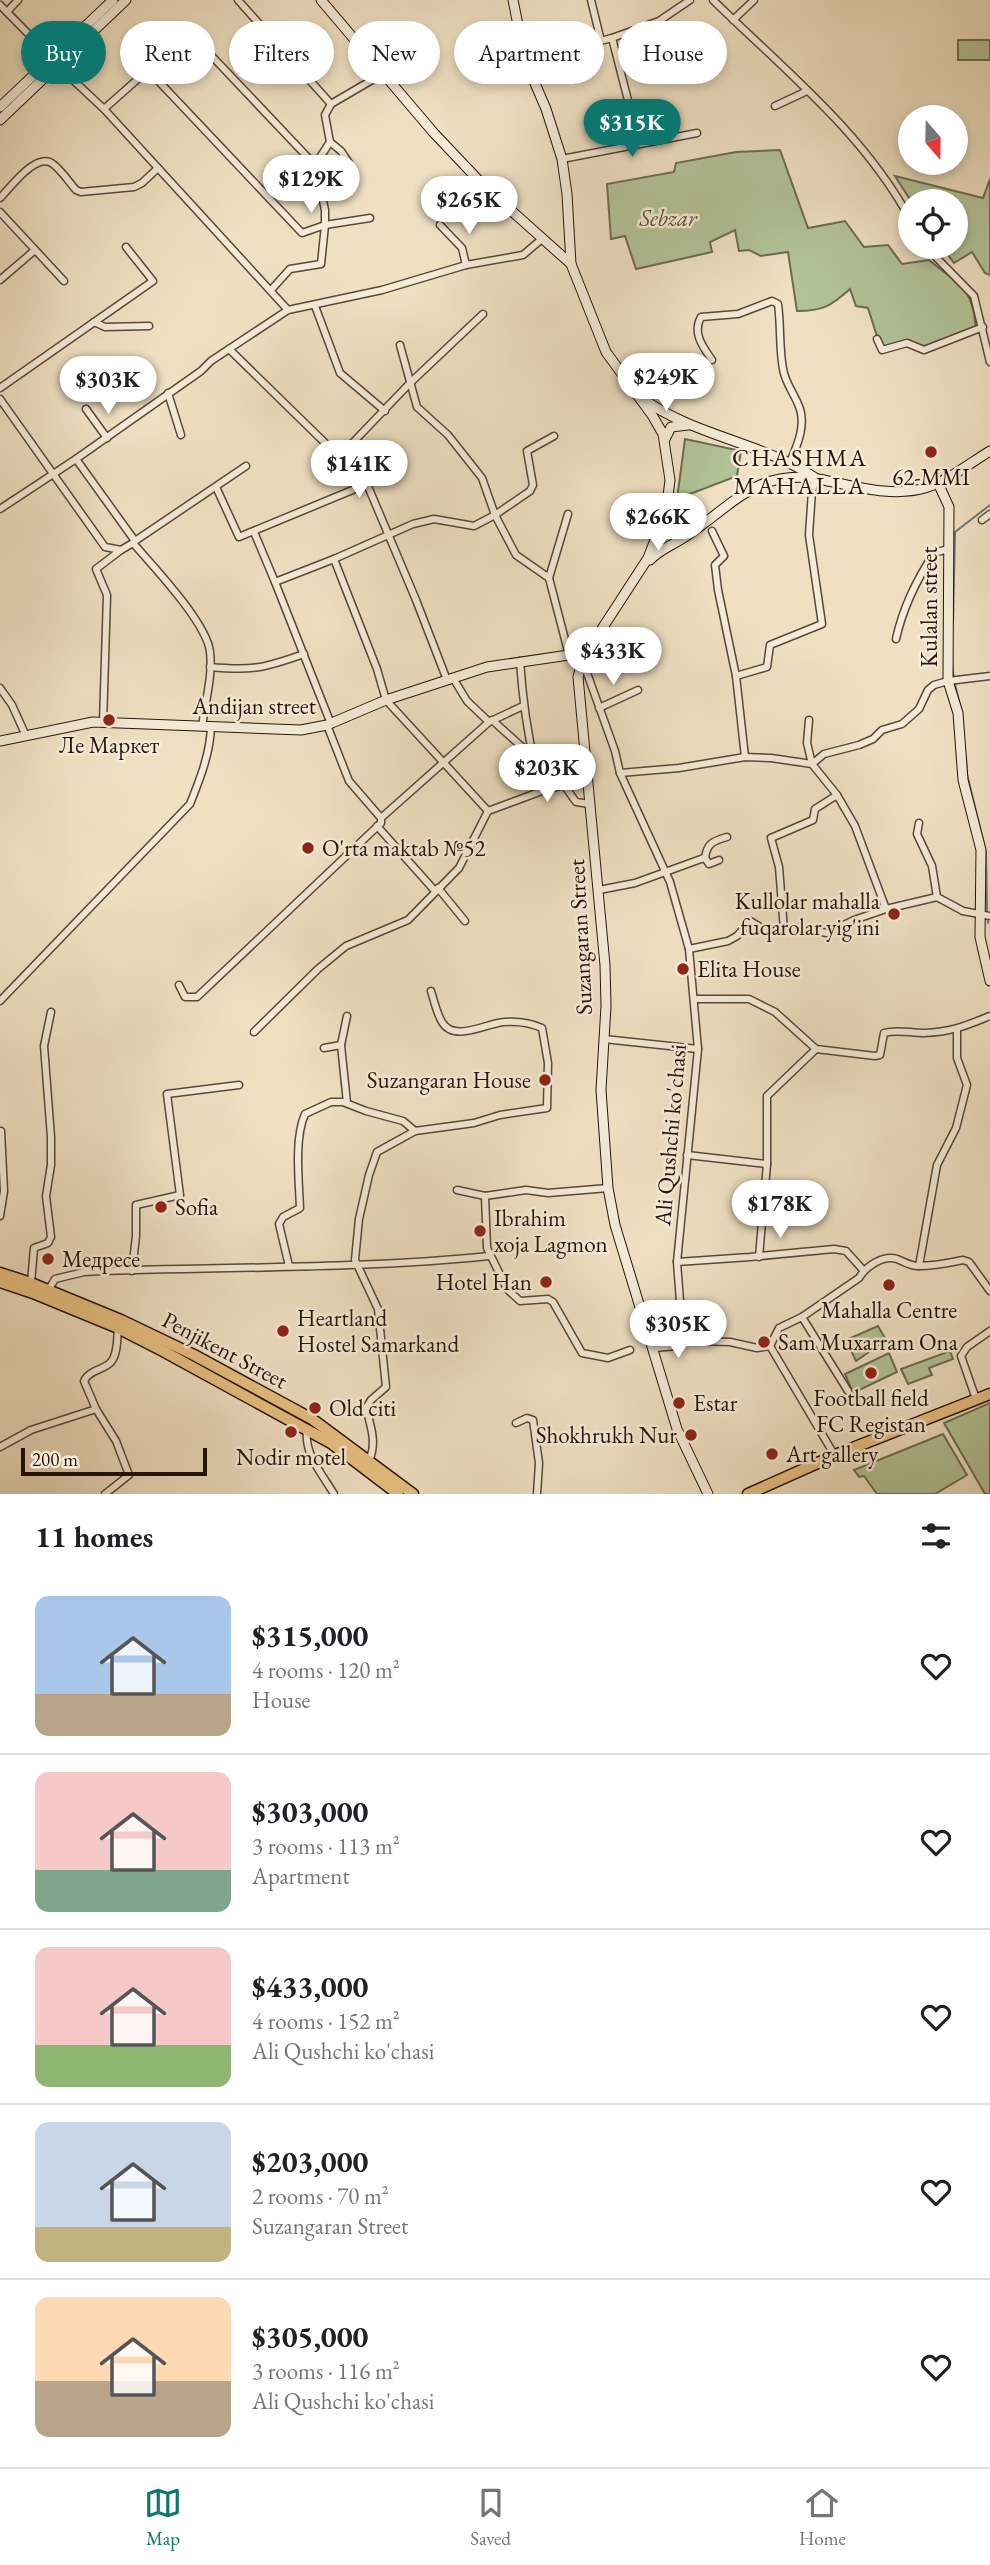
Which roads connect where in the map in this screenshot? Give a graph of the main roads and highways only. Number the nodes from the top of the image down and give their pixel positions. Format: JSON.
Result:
{"nodes":[{"id":1,"x":113,"y":0,"type":"edge"},
{"id":2,"x":126,"y":0,"type":"edge"},
{"id":3,"x":321,"y":0,"type":"edge"},
{"id":4,"x":513,"y":0,"type":"edge"},
{"id":5,"x":93,"y":21,"type":"edge"},
{"id":6,"x":102,"y":21,"type":"edge"},
{"id":7,"x":28,"y":84,"type":"edge"},
{"id":8,"x":34,"y":84,"type":"edge"},
{"id":9,"x":0,"y":107,"type":"edge"},
{"id":10,"x":0,"y":120,"type":"edge"},
{"id":11,"x":571,"y":264,"type":"junction"},
{"id":12,"x":636,"y":393,"type":"junction"},
{"id":13,"x":696,"y":427,"type":"junction"},
{"id":14,"x":665,"y":442,"type":"junction"},
{"id":15,"x":990,"y":450,"type":"edge"},
{"id":16,"x":790,"y":461,"type":"junction"},
{"id":17,"x":785,"y":478,"type":"junction"},
{"id":18,"x":816,"y":478,"type":"junction"},
{"id":19,"x":939,"y":482,"type":"junction"},
{"id":20,"x":660,"y":524,"type":"junction"},
{"id":21,"x":684,"y":537,"type":"junction"},
{"id":22,"x":642,"y":569,"type":"junction"},
{"id":23,"x":583,"y":658,"type":"junction"},
{"id":24,"x":0,"y":741,"type":"edge"},
{"id":25,"x":990,"y":981,"type":"edge"},
{"id":26,"x":0,"y":1273,"type":"edge"},
{"id":27,"x":0,"y":1282,"type":"edge"},
{"id":28,"x":990,"y":1394,"type":"edge"},
{"id":29,"x":398,"y":1494,"type":"edge"},
{"id":30,"x":414,"y":1494,"type":"edge"},
{"id":31,"x":708,"y":1494,"type":"edge"},
{"id":32,"x":748,"y":1494,"type":"edge"}],
"edges":[{"from":1,"to":5,"type":"main road"},
{"from":2,"to":6,"type":"main road"},
{"from":3,"to":11,"type":"main road"},
{"from":4,"to":11,"type":"main road"},
{"from":7,"to":9,"type":"main road"},
{"from":8,"to":10,"type":"main road"},
{"from":11,"to":12,"type":"main road","name":"Suzangaran Street"},
{"from":12,"to":13,"type":"main road"},
{"from":12,"to":14,"type":"main road","name":"Suzangaran Street"},
{"from":13,"to":14,"type":"main road"},
{"from":13,"to":16,"type":"main road"},
{"from":14,"to":20,"type":"main road","name":"Suzangaran Street"},
{"from":15,"to":19,"type":"main road"},
{"from":16,"to":17,"type":"main road"},
{"from":16,"to":18,"type":"main road"},
{"from":17,"to":18,"type":"main road"},
{"from":17,"to":21,"type":"main road"},
{"from":18,"to":19,"type":"main road"},
{"from":19,"to":25,"type":"main road","name":"Kulalan street"},
{"from":20,"to":21,"type":"main road"},
{"from":20,"to":22,"type":"main road","name":"Suzangaran Street"},
{"from":21,"to":22,"type":"main road"},
{"from":22,"to":23,"type":"main road","name":"Suzangaran Street"},
{"from":23,"to":24,"type":"main road","name":"Andijan street"},
{"from":23,"to":31,"type":"main road","name":"Suzangaran Street"},
{"from":26,"to":30,"type":"main road","name":"Penjikent Street"},
{"from":27,"to":29,"type":"main road","name":"Penjikent Street"},
{"from":28,"to":32,"type":"main road"}]}
